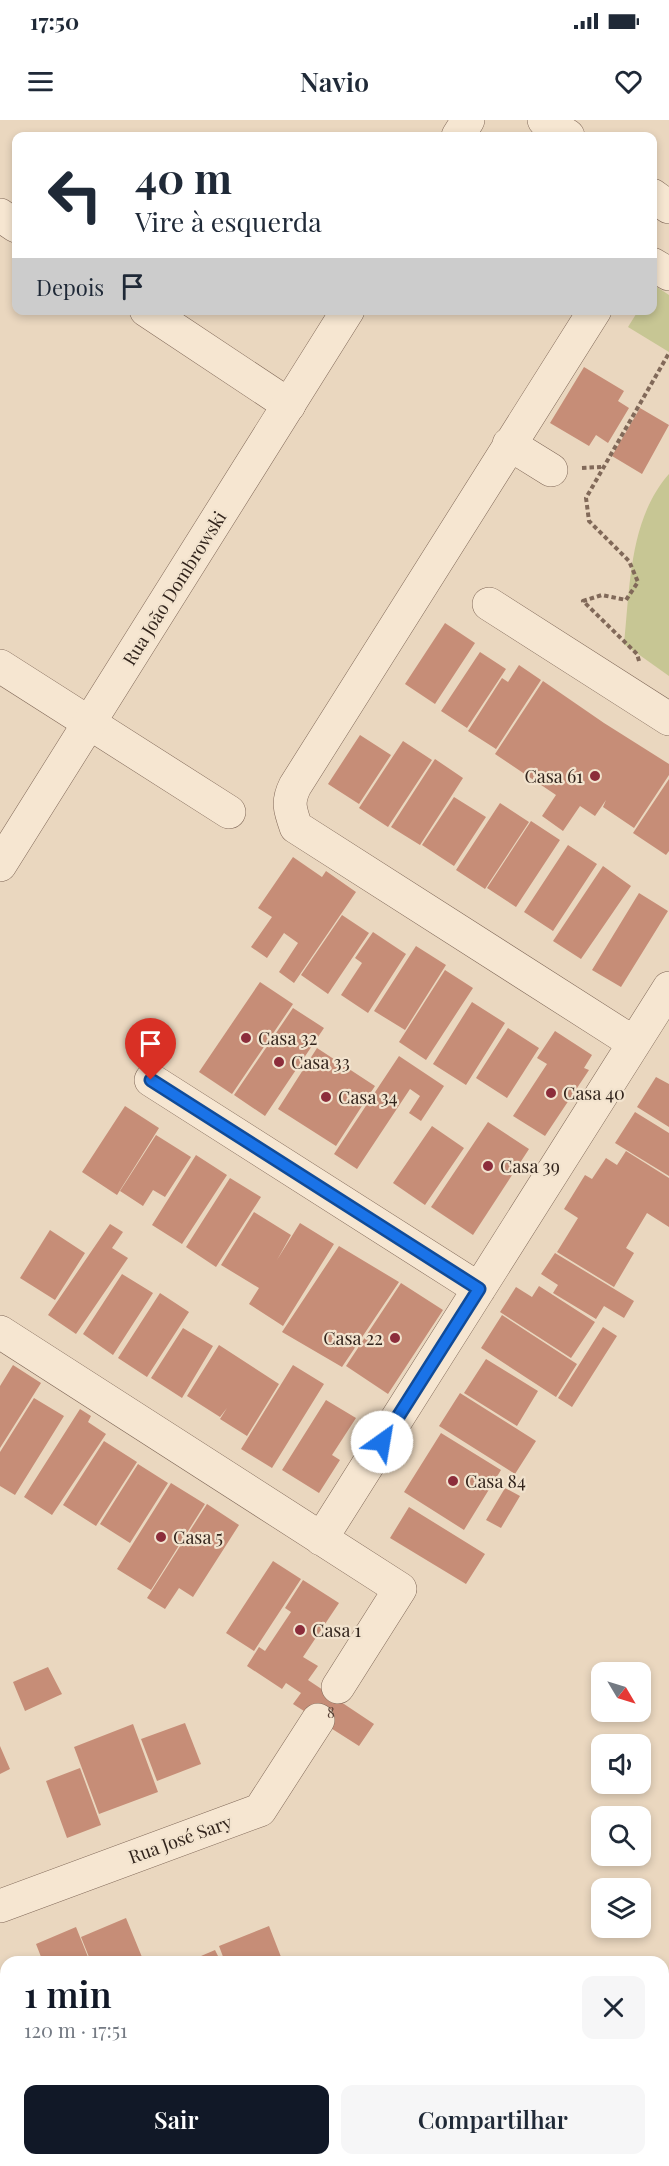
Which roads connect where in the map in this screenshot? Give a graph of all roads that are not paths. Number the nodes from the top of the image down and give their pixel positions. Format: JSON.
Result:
{"nodes":[{"id":1,"x":544,"y":120,"type":"edge"},
{"id":2,"x":562,"y":132,"type":"edge"},
{"id":3,"x":154,"y":315,"type":"edge"},
{"id":4,"x":345,"y":315,"type":"edge"},
{"id":5,"x":592,"y":315,"type":"edge"},
{"id":6,"x":289,"y":405,"type":"junction"},
{"id":7,"x":509,"y":444,"type":"junction"},
{"id":8,"x":551,"y":470,"type":"dead end"},
{"id":9,"x":489,"y":604,"type":"dead end"},
{"id":10,"x":0,"y":666,"type":"edge"},
{"id":11,"x":669,"y":719,"type":"edge"},
{"id":12,"x":89,"y":723,"type":"junction"},
{"id":13,"x":229,"y":813,"type":"dead end"},
{"id":14,"x":0,"y":865,"type":"edge"},
{"id":15,"x":669,"y":988,"type":"edge"},
{"id":16,"x":634,"y":1042,"type":"junction"},
{"id":17,"x":151,"y":1080,"type":"dead end"},
{"id":18,"x":479,"y":1289,"type":"junction"},
{"id":19,"x":0,"y":1332,"type":"edge"},
{"id":20,"x":321,"y":1539,"type":"junction"},
{"id":21,"x":338,"y":1687,"type":"dead end"},
{"id":22,"x":318,"y":1720,"type":"dead end"},
{"id":23,"x":0,"y":1905,"type":"edge"}],
"edges":[{"from":1,"to":2,"type":"street"},
{"from":3,"to":6,"type":"street"},
{"from":4,"to":6,"type":"street","name":"Rua João Dombrowski"},
{"from":5,"to":7,"type":"street"},
{"from":6,"to":12,"type":"street","name":"Rua João Dombrowski"},
{"from":7,"to":8,"type":"street"},
{"from":7,"to":16,"type":"street"},
{"from":9,"to":11,"type":"street"},
{"from":10,"to":12,"type":"street"},
{"from":12,"to":13,"type":"street"},
{"from":12,"to":14,"type":"street","name":"Rua João Dombrowski"},
{"from":15,"to":16,"type":"street"},
{"from":16,"to":18,"type":"street"},
{"from":17,"to":18,"type":"street"},
{"from":18,"to":20,"type":"street"},
{"from":19,"to":20,"type":"street"},
{"from":20,"to":21,"type":"street"},
{"from":22,"to":23,"type":"street","name":"Rua José Sary"}]}
